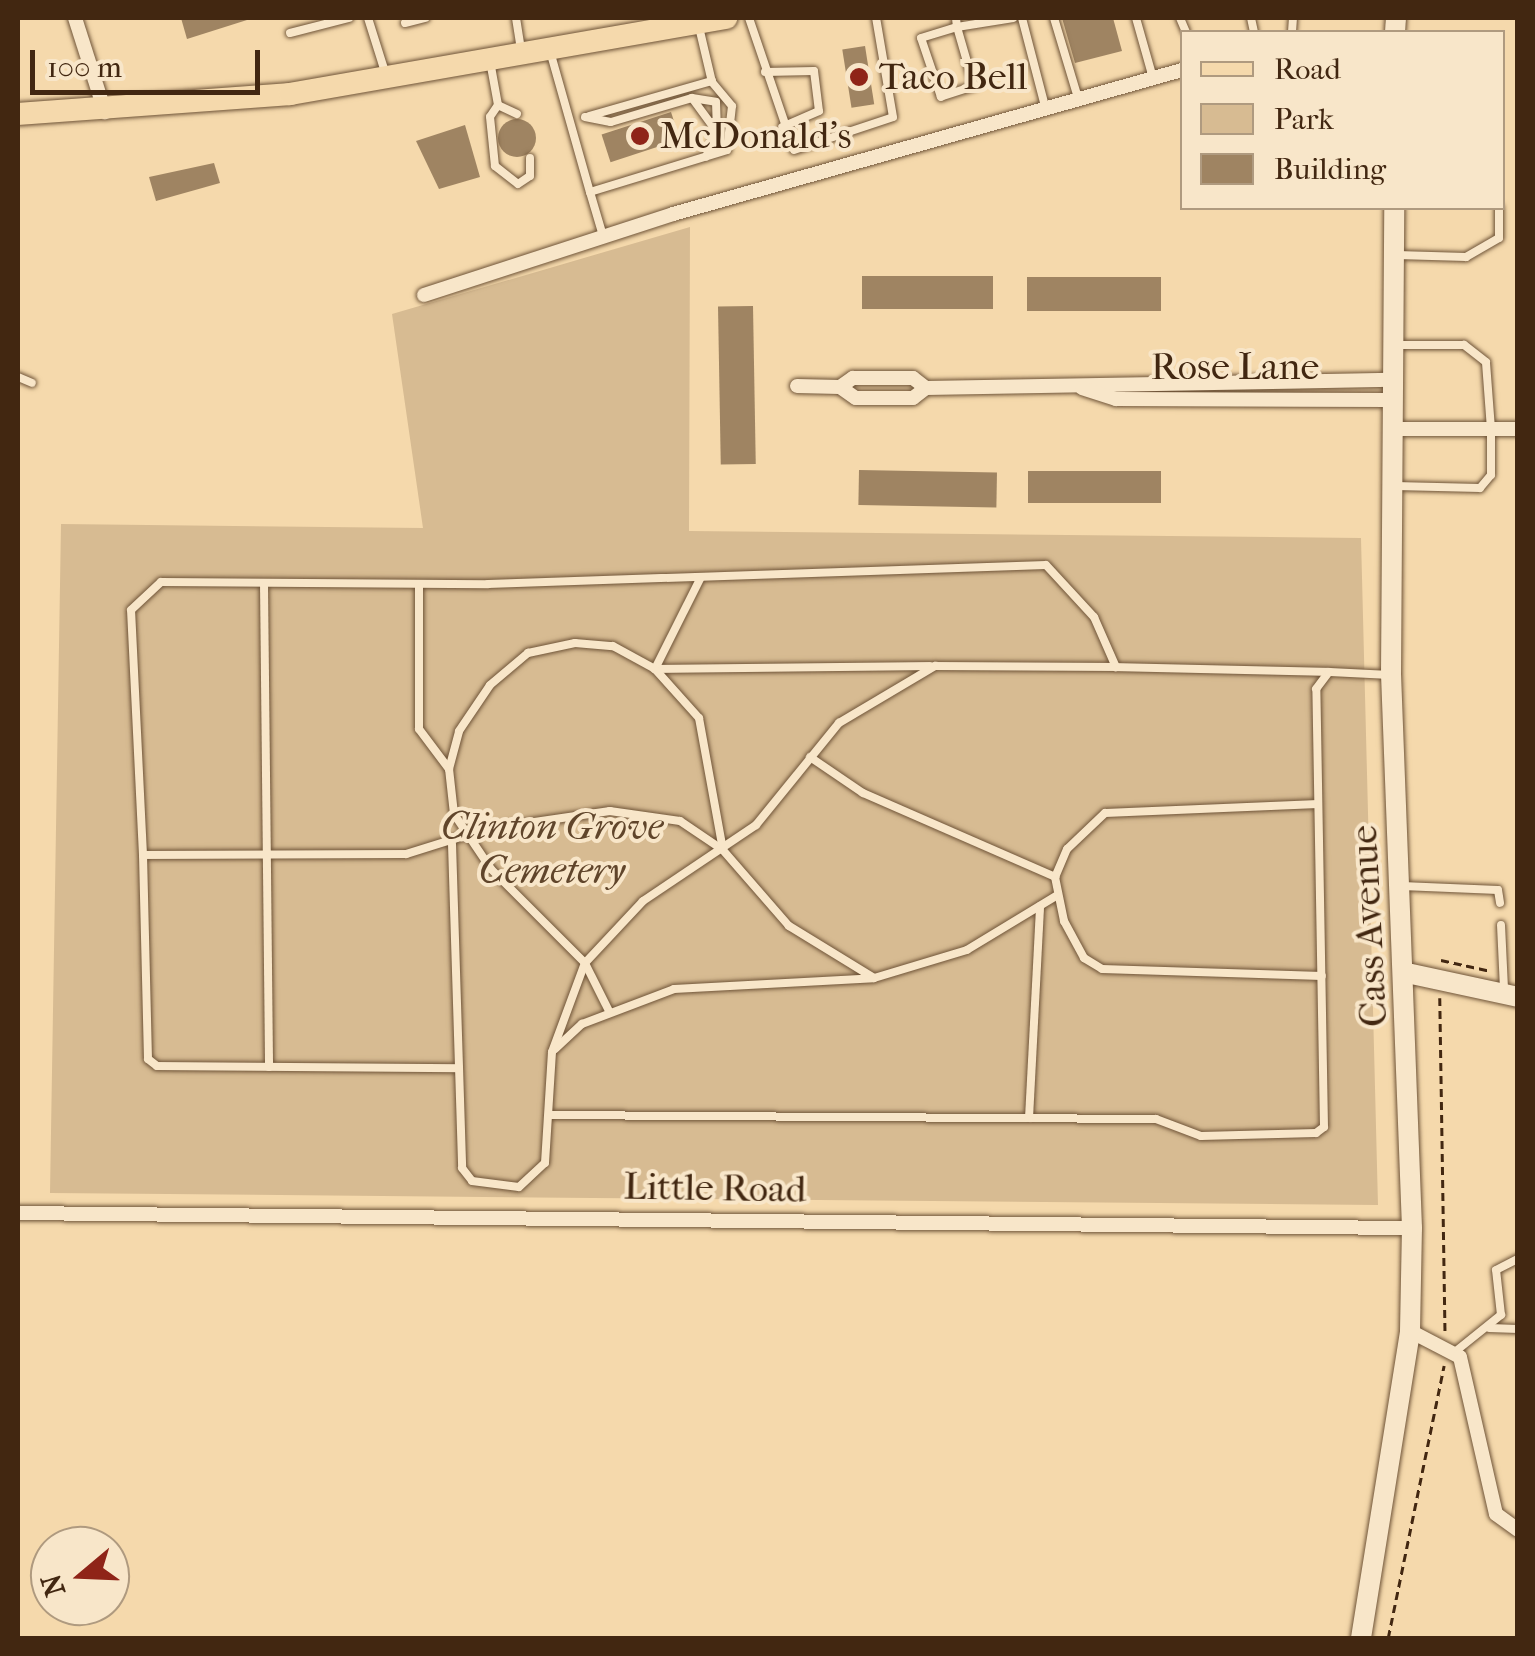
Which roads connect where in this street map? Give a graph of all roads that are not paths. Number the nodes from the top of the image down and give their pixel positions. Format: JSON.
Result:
{"nodes":[{"id":1,"x":76,"y":18,"type":"edge"},
{"id":2,"x":349,"y":18,"type":"edge"},
{"id":3,"x":368,"y":18,"type":"edge"},
{"id":4,"x":426,"y":18,"type":"edge"},
{"id":5,"x":516,"y":18,"type":"edge"},
{"id":6,"x":749,"y":18,"type":"edge"},
{"id":7,"x":876,"y":18,"type":"edge"},
{"id":8,"x":1012,"y":18,"type":"edge"},
{"id":9,"x":1022,"y":18,"type":"edge"},
{"id":10,"x":1054,"y":18,"type":"edge"},
{"id":11,"x":1136,"y":18,"type":"edge"},
{"id":12,"x":712,"y":20,"type":"edge"},
{"id":13,"x":956,"y":22,"type":"edge"},
{"id":14,"x":404,"y":23,"type":"dead end"},
{"id":15,"x":290,"y":32,"type":"dead end"},
{"id":16,"x":550,"y":50,"type":"junction"},
{"id":17,"x":522,"y":56,"type":"junction"},
{"id":18,"x":490,"y":61,"type":"junction"},
{"id":19,"x":1180,"y":71,"type":"edge"},
{"id":20,"x":765,"y":72,"type":"junction"},
{"id":21,"x":1153,"y":78,"type":"junction"},
{"id":22,"x":387,"y":79,"type":"junction"},
{"id":23,"x":712,"y":81,"type":"junction"},
{"id":24,"x":692,"y":98,"type":"junction"},
{"id":25,"x":1078,"y":98,"type":"junction"},
{"id":26,"x":498,"y":105,"type":"junction"},
{"id":27,"x":1045,"y":106,"type":"junction"},
{"id":28,"x":105,"y":112,"type":"junction"},
{"id":29,"x":18,"y":114,"type":"edge"},
{"id":30,"x":518,"y":114,"type":"dead end"},
{"id":31,"x":585,"y":118,"type":"junction"},
{"id":32,"x":570,"y":122,"type":"junction"},
{"id":33,"x":782,"y":127,"type":"junction"},
{"id":34,"x":717,"y":132,"type":"junction"},
{"id":35,"x":706,"y":156,"type":"junction"},
{"id":36,"x":530,"y":158,"type":"dead end"},
{"id":37,"x":590,"y":192,"type":"junction"},
{"id":38,"x":1394,"y":210,"type":"edge"},
{"id":39,"x":1499,"y":210,"type":"edge"},
{"id":40,"x":603,"y":237,"type":"junction"},
{"id":41,"x":1393,"y":254,"type":"junction"},
{"id":42,"x":424,"y":295,"type":"dead end"},
{"id":43,"x":1393,"y":344,"type":"junction"},
{"id":44,"x":18,"y":377,"type":"edge"},
{"id":45,"x":32,"y":382,"type":"dead end"},
{"id":46,"x":796,"y":386,"type":"dead end"},
{"id":47,"x":1391,"y":390,"type":"junction"},
{"id":48,"x":1391,"y":429,"type":"junction"},
{"id":49,"x":1491,"y":430,"type":"junction"},
{"id":50,"x":1518,"y":430,"type":"edge"},
{"id":51,"x":1391,"y":486,"type":"junction"},
{"id":52,"x":700,"y":579,"type":"junction"},
{"id":53,"x":264,"y":583,"type":"junction"},
{"id":54,"x":419,"y":584,"type":"junction"},
{"id":55,"x":935,"y":666,"type":"junction"},
{"id":56,"x":1116,"y":667,"type":"junction"},
{"id":57,"x":655,"y":669,"type":"junction"},
{"id":58,"x":1329,"y":672,"type":"junction"},
{"id":59,"x":1391,"y":675,"type":"junction"},
{"id":60,"x":810,"y":757,"type":"junction"},
{"id":61,"x":449,"y":769,"type":"junction"},
{"id":62,"x":1318,"y":804,"type":"junction"},
{"id":63,"x":465,"y":838,"type":"junction"},
{"id":64,"x":452,"y":844,"type":"junction"},
{"id":65,"x":723,"y":850,"type":"junction"},
{"id":66,"x":268,"y":854,"type":"junction"},
{"id":67,"x":143,"y":855,"type":"junction"},
{"id":68,"x":1055,"y":877,"type":"junction"},
{"id":69,"x":1402,"y":886,"type":"junction"},
{"id":70,"x":1056,"y":896,"type":"junction"},
{"id":71,"x":1500,"y":903,"type":"dead end"},
{"id":72,"x":1040,"y":906,"type":"junction"},
{"id":73,"x":1501,"y":925,"type":"dead end"},
{"id":74,"x":585,"y":963,"type":"junction"},
{"id":75,"x":1407,"y":973,"type":"junction"},
{"id":76,"x":1322,"y":976,"type":"junction"},
{"id":77,"x":874,"y":978,"type":"junction"},
{"id":78,"x":1508,"y":988,"type":"edge"},
{"id":79,"x":609,"y":1011,"type":"junction"},
{"id":80,"x":552,"y":1052,"type":"junction"},
{"id":81,"x":270,"y":1067,"type":"junction"},
{"id":82,"x":459,"y":1068,"type":"junction"},
{"id":83,"x":549,"y":1115,"type":"junction"},
{"id":84,"x":1029,"y":1118,"type":"junction"},
{"id":85,"x":18,"y":1214,"type":"edge"},
{"id":86,"x":1412,"y":1228,"type":"junction"},
{"id":87,"x":1518,"y":1259,"type":"edge"},
{"id":88,"x":1489,"y":1328,"type":"junction"},
{"id":89,"x":1518,"y":1329,"type":"edge"},
{"id":90,"x":1410,"y":1331,"type":"junction"},
{"id":91,"x":1456,"y":1351,"type":"junction"},
{"id":92,"x":1518,"y":1530,"type":"edge"},
{"id":93,"x":1361,"y":1638,"type":"edge"}],
"edges":[{"from":1,"to":28,"type":"street"},
{"from":2,"to":15,"type":"lane"},
{"from":3,"to":22,"type":"lane"},
{"from":4,"to":14,"type":"lane"},
{"from":5,"to":17,"type":"lane"},
{"from":6,"to":20,"type":"lane"},
{"from":7,"to":33,"type":"lane"},
{"from":8,"to":13,"type":"lane"},
{"from":9,"to":27,"type":"lane"},
{"from":10,"to":25,"type":"lane"},
{"from":11,"to":21,"type":"lane"},
{"from":12,"to":16,"type":"main road"},
{"from":12,"to":23,"type":"lane"},
{"from":13,"to":13,"type":"lane"},
{"from":16,"to":17,"type":"main road"},
{"from":16,"to":32,"type":"lane"},
{"from":17,"to":18,"type":"main road"},
{"from":18,"to":22,"type":"main road"},
{"from":18,"to":26,"type":"lane"},
{"from":19,"to":21,"type":"street"},
{"from":20,"to":33,"type":"lane"},
{"from":20,"to":33,"type":"lane"},
{"from":21,"to":25,"type":"street"},
{"from":22,"to":28,"type":"main road"},
{"from":23,"to":31,"type":"lane"},
{"from":23,"to":35,"type":"lane"},
{"from":24,"to":31,"type":"lane"},
{"from":24,"to":34,"type":"lane"},
{"from":24,"to":34,"type":"lane"},
{"from":25,"to":27,"type":"street"},
{"from":26,"to":30,"type":"lane"},
{"from":26,"to":36,"type":"lane"},
{"from":27,"to":40,"type":"street"},
{"from":28,"to":29,"type":"main road"},
{"from":31,"to":32,"type":"lane"},
{"from":32,"to":37,"type":"lane"},
{"from":34,"to":35,"type":"lane"},
{"from":35,"to":37,"type":"lane"},
{"from":37,"to":40,"type":"lane"},
{"from":38,"to":41,"type":"main road","name":"Cass Avenue"},
{"from":39,"to":41,"type":"lane"},
{"from":40,"to":42,"type":"street"},
{"from":41,"to":43,"type":"main road","name":"Cass Avenue"},
{"from":43,"to":47,"type":"main road","name":"Cass Avenue"},
{"from":43,"to":49,"type":"lane"},
{"from":44,"to":45,"type":"lane"},
{"from":46,"to":47,"type":"street","name":"Rose Lane"},
{"from":47,"to":48,"type":"main road","name":"Cass Avenue"},
{"from":48,"to":49,"type":"street"},
{"from":48,"to":51,"type":"main road","name":"Cass Avenue"},
{"from":49,"to":50,"type":"street"},
{"from":49,"to":51,"type":"lane"},
{"from":51,"to":59,"type":"main road","name":"Cass Avenue"},
{"from":52,"to":54,"type":"lane"},
{"from":52,"to":56,"type":"lane"},
{"from":52,"to":57,"type":"lane"},
{"from":53,"to":54,"type":"lane"},
{"from":53,"to":66,"type":"lane"},
{"from":53,"to":67,"type":"lane"},
{"from":54,"to":61,"type":"lane"},
{"from":55,"to":56,"type":"lane"},
{"from":55,"to":57,"type":"lane"},
{"from":55,"to":60,"type":"lane"},
{"from":56,"to":58,"type":"lane"},
{"from":57,"to":61,"type":"lane"},
{"from":57,"to":65,"type":"lane"},
{"from":58,"to":59,"type":"lane"},
{"from":58,"to":62,"type":"lane"},
{"from":59,"to":69,"type":"main road","name":"Cass Avenue"},
{"from":60,"to":65,"type":"lane"},
{"from":60,"to":68,"type":"lane"},
{"from":61,"to":63,"type":"lane"},
{"from":62,"to":68,"type":"lane"},
{"from":62,"to":76,"type":"lane"},
{"from":63,"to":64,"type":"lane"},
{"from":63,"to":65,"type":"lane"},
{"from":63,"to":74,"type":"lane"},
{"from":64,"to":66,"type":"lane"},
{"from":64,"to":82,"type":"lane"},
{"from":65,"to":74,"type":"lane"},
{"from":65,"to":77,"type":"lane"},
{"from":66,"to":67,"type":"lane"},
{"from":66,"to":81,"type":"lane"},
{"from":67,"to":81,"type":"lane"},
{"from":68,"to":70,"type":"lane"},
{"from":69,"to":71,"type":"lane"},
{"from":69,"to":75,"type":"main road","name":"Cass Avenue"},
{"from":70,"to":72,"type":"lane"},
{"from":70,"to":76,"type":"lane"},
{"from":72,"to":77,"type":"lane"},
{"from":72,"to":84,"type":"lane"},
{"from":73,"to":78,"type":"lane"},
{"from":74,"to":79,"type":"lane"},
{"from":74,"to":80,"type":"lane"},
{"from":75,"to":78,"type":"main road"},
{"from":75,"to":86,"type":"main road","name":"Cass Avenue"},
{"from":76,"to":84,"type":"lane"},
{"from":77,"to":79,"type":"lane"},
{"from":79,"to":80,"type":"lane"},
{"from":80,"to":83,"type":"lane"},
{"from":81,"to":82,"type":"lane"},
{"from":82,"to":83,"type":"lane"},
{"from":83,"to":84,"type":"lane"},
{"from":85,"to":86,"type":"street","name":"Little Road"},
{"from":86,"to":90,"type":"main road","name":"Cass Avenue"},
{"from":87,"to":88,"type":"lane"},
{"from":88,"to":89,"type":"lane"},
{"from":88,"to":91,"type":"lane"},
{"from":90,"to":91,"type":"street"},
{"from":90,"to":93,"type":"main road","name":"Cass Avenue"},
{"from":91,"to":92,"type":"street"}]}
